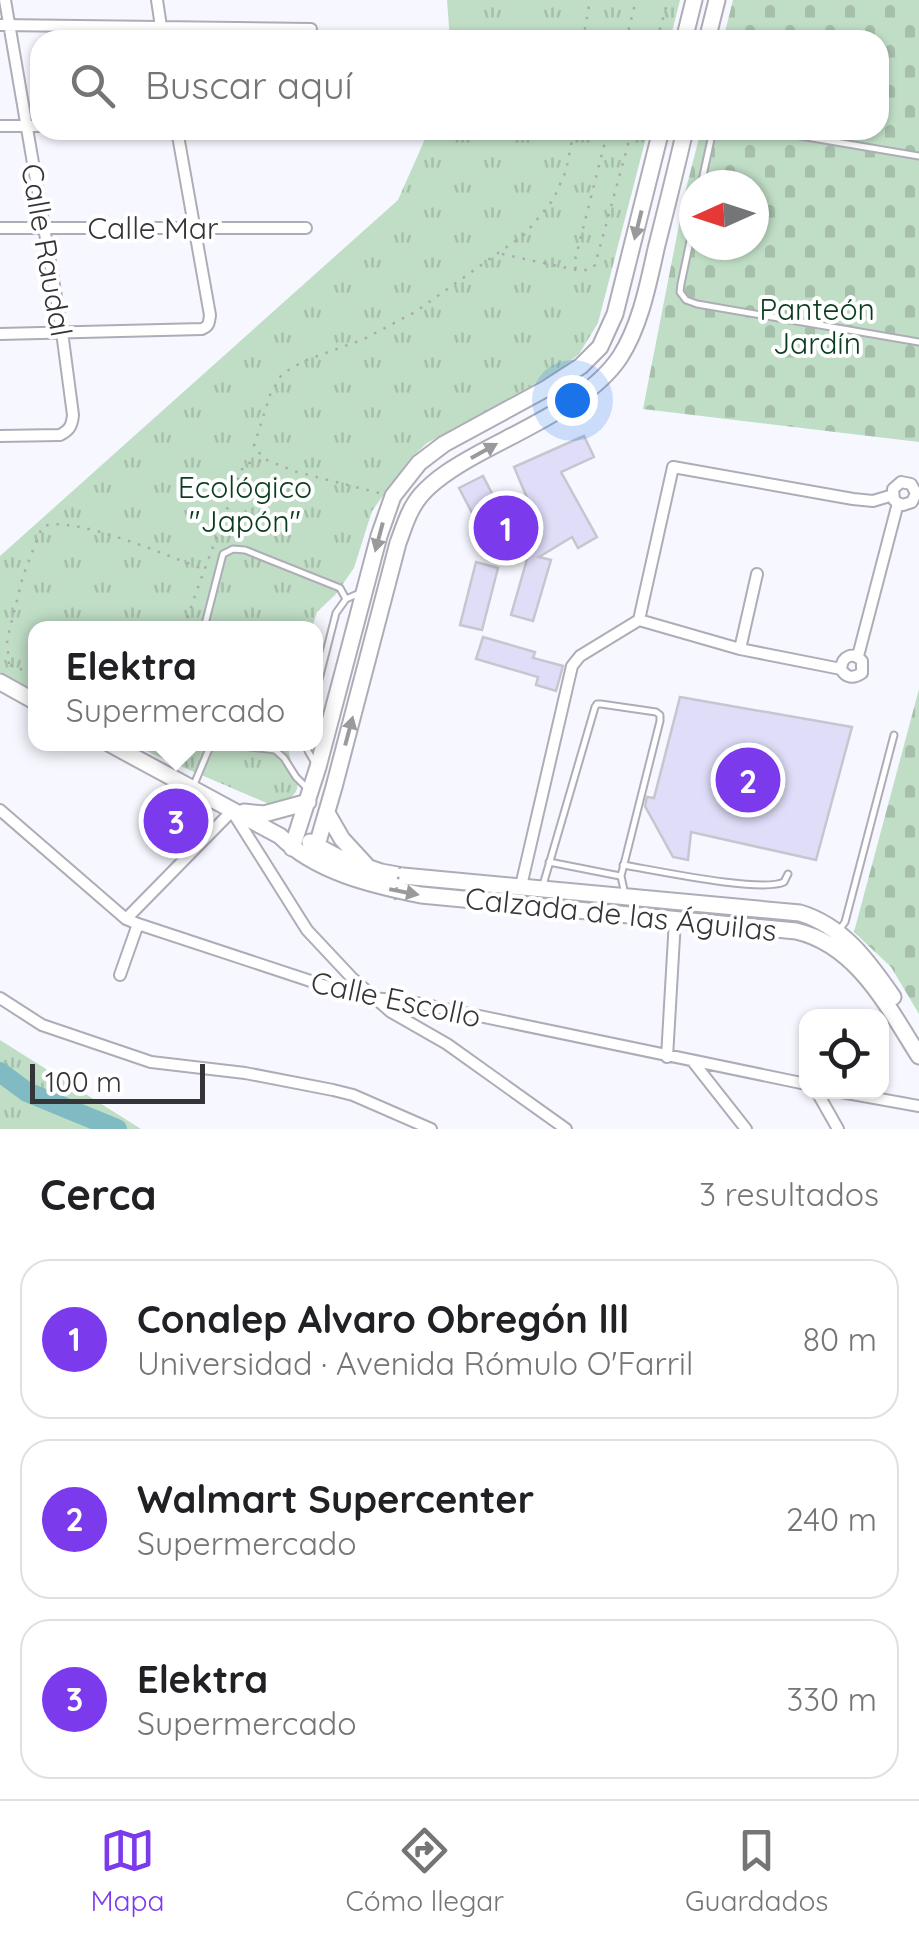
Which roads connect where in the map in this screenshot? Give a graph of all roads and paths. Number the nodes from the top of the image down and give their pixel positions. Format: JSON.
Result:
{"nodes":[{"id":1,"x":4,"y":0,"type":"edge"},
{"id":2,"x":157,"y":0,"type":"edge"},
{"id":3,"x":590,"y":0,"type":"edge"},
{"id":4,"x":636,"y":0,"type":"edge"},
{"id":5,"x":668,"y":0,"type":"edge"},
{"id":6,"x":694,"y":0,"type":"edge"},
{"id":7,"x":717,"y":0,"type":"edge"},
{"id":8,"x":4,"y":25,"type":"edge"},
{"id":9,"x":161,"y":26,"type":"junction"},
{"id":10,"x":311,"y":29,"type":"dead end"},
{"id":11,"x":162,"y":30,"type":"edge"},
{"id":12,"x":585,"y":30,"type":"edge"},
{"id":13,"x":628,"y":30,"type":"edge"},
{"id":14,"x":660,"y":30,"type":"edge"},
{"id":15,"x":686,"y":30,"type":"edge"},
{"id":16,"x":710,"y":30,"type":"edge"},
{"id":17,"x":0,"y":126,"type":"edge"},
{"id":18,"x":26,"y":126,"type":"junction"},
{"id":19,"x":30,"y":126,"type":"edge"},
{"id":20,"x":180,"y":140,"type":"edge"},
{"id":21,"x":572,"y":140,"type":"edge"},
{"id":22,"x":605,"y":140,"type":"edge"},
{"id":23,"x":629,"y":140,"type":"edge"},
{"id":24,"x":658,"y":140,"type":"edge"},
{"id":25,"x":683,"y":140,"type":"edge"},
{"id":26,"x":712,"y":140,"type":"edge"},
{"id":27,"x":824,"y":140,"type":"edge"},
{"id":28,"x":919,"y":156,"type":"edge"},
{"id":29,"x":705,"y":170,"type":"edge"},
{"id":30,"x":0,"y":228,"type":"edge"},
{"id":31,"x":43,"y":228,"type":"junction"},
{"id":32,"x":195,"y":228,"type":"junction"},
{"id":33,"x":306,"y":228,"type":"dead end"},
{"id":34,"x":500,"y":253,"type":"junction"},
{"id":35,"x":686,"y":260,"type":"edge"},
{"id":36,"x":576,"y":270,"type":"junction"},
{"id":37,"x":62,"y":332,"type":"junction"},
{"id":38,"x":0,"y":334,"type":"edge"},
{"id":39,"x":919,"y":342,"type":"edge"},
{"id":40,"x":0,"y":436,"type":"edge"},
{"id":41,"x":264,"y":460,"type":"junction"},
{"id":42,"x":393,"y":496,"type":"junction"},
{"id":43,"x":203,"y":569,"type":"junction"},
{"id":44,"x":757,"y":574,"type":"dead end"},
{"id":45,"x":364,"y":590,"type":"junction"},
{"id":46,"x":346,"y":599,"type":"junction"},
{"id":47,"x":638,"y":620,"type":"junction"},
{"id":48,"x":186,"y":621,"type":"edge"},
{"id":49,"x":206,"y":621,"type":"edge"},
{"id":50,"x":740,"y":648,"type":"junction"},
{"id":51,"x":858,"y":656,"type":"junction"},
{"id":52,"x":323,"y":663,"type":"edge"},
{"id":53,"x":8,"y":664,"type":"junction"},
{"id":54,"x":842,"y":669,"type":"junction"},
{"id":55,"x":28,"y":672,"type":"edge"},
{"id":56,"x":2,"y":678,"type":"edge"},
{"id":57,"x":28,"y":696,"type":"edge"},
{"id":58,"x":894,"y":735,"type":"dead end"},
{"id":59,"x":323,"y":748,"type":"edge"},
{"id":60,"x":123,"y":751,"type":"edge"},
{"id":61,"x":208,"y":751,"type":"edge"},
{"id":62,"x":276,"y":751,"type":"edge"},
{"id":63,"x":308,"y":751,"type":"edge"},
{"id":64,"x":322,"y":751,"type":"edge"},
{"id":65,"x":313,"y":786,"type":"junction"},
{"id":66,"x":334,"y":787,"type":"junction"},
{"id":67,"x":192,"y":789,"type":"junction"},
{"id":68,"x":0,"y":810,"type":"edge"},
{"id":69,"x":232,"y":811,"type":"junction"},
{"id":70,"x":327,"y":812,"type":"junction"},
{"id":71,"x":290,"y":840,"type":"junction"},
{"id":72,"x":315,"y":852,"type":"junction"},
{"id":73,"x":550,"y":862,"type":"junction"},
{"id":74,"x":623,"y":865,"type":"junction"},
{"id":75,"x":400,"y":866,"type":"dead end"},
{"id":76,"x":369,"y":868,"type":"junction"},
{"id":77,"x":788,"y":874,"type":"dead end"},
{"id":78,"x":621,"y":876,"type":"junction"},
{"id":79,"x":521,"y":886,"type":"junction"},
{"id":80,"x":542,"y":888,"type":"junction"},
{"id":81,"x":626,"y":896,"type":"junction"},
{"id":82,"x":394,"y":900,"type":"dead end"},
{"id":83,"x":675,"y":920,"type":"junction"},
{"id":84,"x":132,"y":921,"type":"junction"},
{"id":85,"x":833,"y":937,"type":"junction"},
{"id":86,"x":120,"y":975,"type":"dead end"},
{"id":87,"x":0,"y":998,"type":"edge"},
{"id":88,"x":378,"y":999,"type":"junction"},
{"id":89,"x":919,"y":1038,"type":"edge"},
{"id":90,"x":667,"y":1056,"type":"junction"},
{"id":91,"x":919,"y":1056,"type":"edge"},
{"id":92,"x":694,"y":1062,"type":"junction"},
{"id":93,"x":799,"y":1083,"type":"edge"},
{"id":94,"x":820,"y":1099,"type":"edge"},
{"id":95,"x":880,"y":1099,"type":"edge"},
{"id":96,"x":919,"y":1106,"type":"edge"},
{"id":97,"x":431,"y":1129,"type":"edge"},
{"id":98,"x":566,"y":1129,"type":"edge"},
{"id":99,"x":746,"y":1129,"type":"edge"},
{"id":100,"x":838,"y":1129,"type":"edge"}],
"edges":[{"from":1,"to":8,"type":"street","name":"Calle Raudal"},
{"from":2,"to":9,"type":"street"},
{"from":3,"to":12,"type":"path"},
{"from":4,"to":13,"type":"path"},
{"from":5,"to":14,"type":"path"},
{"from":6,"to":15,"type":"main road"},
{"from":7,"to":16,"type":"main road"},
{"from":8,"to":9,"type":"street"},
{"from":8,"to":18,"type":"street","name":"Calle Raudal"},
{"from":9,"to":10,"type":"street"},
{"from":9,"to":11,"type":"street"},
{"from":17,"to":18,"type":"street"},
{"from":18,"to":19,"type":"street"},
{"from":18,"to":31,"type":"street","name":"Calle Raudal"},
{"from":20,"to":32,"type":"street"},
{"from":21,"to":34,"type":"path"},
{"from":22,"to":36,"type":"path"},
{"from":23,"to":36,"type":"path"},
{"from":24,"to":42,"type":"main road","one_way":true},
{"from":66,"to":25,"type":"main road","one_way":true},
{"from":26,"to":29,"type":"lane"},
{"from":27,"to":28,"type":"lane"},
{"from":30,"to":31,"type":"street","name":"Calle Mar"},
{"from":31,"to":32,"type":"street","name":"Calle Mar"},
{"from":31,"to":37,"type":"street","name":"Calle Raudal"},
{"from":32,"to":33,"type":"street","name":"Calle Mar"},
{"from":32,"to":37,"type":"street"},
{"from":34,"to":36,"type":"path"},
{"from":34,"to":41,"type":"path"},
{"from":35,"to":39,"type":"lane"},
{"from":37,"to":38,"type":"street"},
{"from":37,"to":40,"type":"street","name":"Calle Raudal"},
{"from":41,"to":42,"type":"path"},
{"from":41,"to":43,"type":"path"},
{"from":42,"to":45,"type":"main road","one_way":true},
{"from":43,"to":48,"type":"path"},
{"from":43,"to":53,"type":"path"},
{"from":44,"to":50,"type":"street"},
{"from":45,"to":46,"type":"lane"},
{"from":45,"to":59,"type":"main road"},
{"from":46,"to":49,"type":"lane"},
{"from":46,"to":52,"type":"lane"},
{"from":47,"to":50,"type":"street"},
{"from":47,"to":51,"type":"street"},
{"from":47,"to":79,"type":"street"},
{"from":50,"to":54,"type":"street"},
{"from":51,"to":54,"type":"street"},
{"from":51,"to":54,"type":"street"},
{"from":53,"to":55,"type":"path"},
{"from":53,"to":56,"type":"path"},
{"from":56,"to":57,"type":"main road"},
{"from":58,"to":85,"type":"lane"},
{"from":60,"to":67,"type":"main road","name":"Calzada de las Águilas"},
{"from":61,"to":67,"type":"lane"},
{"from":62,"to":65,"type":"lane"},
{"from":63,"to":65,"type":"lane"},
{"from":64,"to":65,"type":"main road"},
{"from":65,"to":66,"type":"main road"},
{"from":65,"to":69,"type":"main road"},
{"from":65,"to":71,"type":"main road"},
{"from":66,"to":70,"type":"main road"},
{"from":67,"to":69,"type":"main road","name":"Calzada de las Águilas"},
{"from":68,"to":84,"type":"street","name":"Calle Escollo"},
{"from":69,"to":71,"type":"main road","name":"Calzada de las Águilas"},
{"from":69,"to":84,"type":"street"},
{"from":69,"to":88,"type":"street"},
{"from":70,"to":72,"type":"main road"},
{"from":70,"to":76,"type":"main road"},
{"from":71,"to":72,"type":"main road","name":"Calzada de las Águilas"},
{"from":72,"to":76,"type":"main road","name":"Calzada de las Águilas"},
{"from":72,"to":83,"type":"main road","name":"Calzada de las Águilas","one_way":true},
{"from":73,"to":74,"type":"lane"},
{"from":73,"to":78,"type":"lane"},
{"from":73,"to":80,"type":"lane"},
{"from":74,"to":77,"type":"lane"},
{"from":74,"to":78,"type":"lane"},
{"from":75,"to":82,"type":"path","bridge":true},
{"from":76,"to":79,"type":"main road","name":"Calzada de las Águilas"},
{"from":78,"to":81,"type":"lane"},
{"from":79,"to":80,"type":"main road","name":"Calzada de las Águilas"},
{"from":80,"to":81,"type":"main road","name":"Calzada de las Águilas"},
{"from":81,"to":85,"type":"main road","name":"Calzada de las Águilas"},
{"from":83,"to":85,"type":"main road","name":"Calzada de las Águilas"},
{"from":83,"to":90,"type":"street"},
{"from":84,"to":86,"type":"street"},
{"from":84,"to":88,"type":"street","name":"Calle Escollo"},
{"from":85,"to":89,"type":"main road","name":"Calzada de las Águilas"},
{"from":85,"to":91,"type":"main road","name":"Calzada de las Águilas"},
{"from":87,"to":97,"type":"street"},
{"from":88,"to":90,"type":"street","name":"Calle Escollo"},
{"from":88,"to":98,"type":"street"},
{"from":90,"to":92,"type":"street","name":"Calle Escollo"},
{"from":92,"to":93,"type":"street","name":"Calle Escollo"},
{"from":92,"to":99,"type":"street"},
{"from":94,"to":100,"type":"street"},
{"from":95,"to":96,"type":"street"}]}
